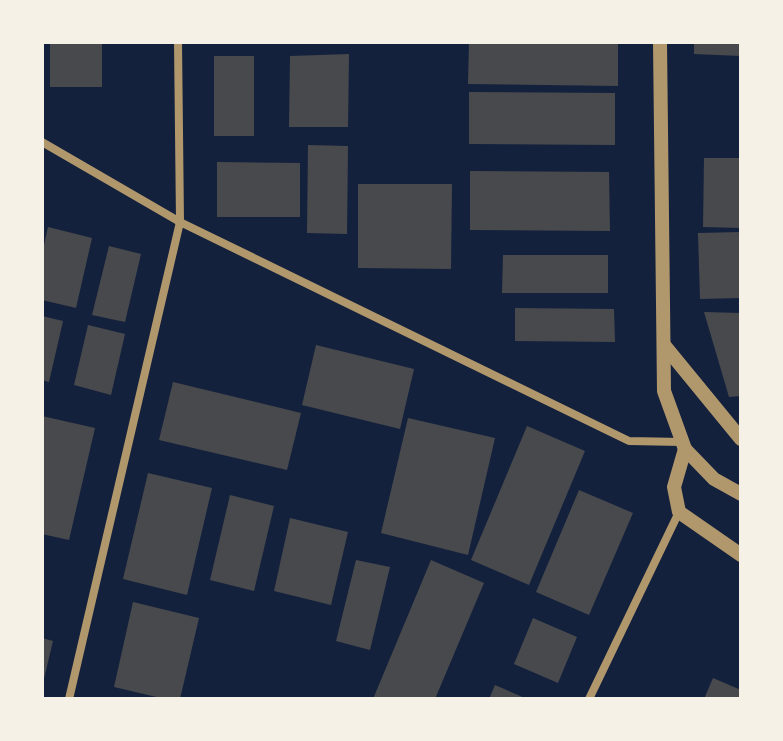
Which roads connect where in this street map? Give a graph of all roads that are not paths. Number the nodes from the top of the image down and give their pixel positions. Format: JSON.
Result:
{"nodes":[{"id":1,"x":178,"y":42,"type":"edge"},
{"id":2,"x":660,"y":42,"type":"edge"},
{"id":3,"x":42,"y":142,"type":"edge"},
{"id":4,"x":180,"y":222,"type":"junction"},
{"id":5,"x":664,"y":345,"type":"junction"},
{"id":6,"x":741,"y":439,"type":"edge"},
{"id":7,"x":684,"y":445,"type":"junction"},
{"id":8,"x":741,"y":494,"type":"edge"},
{"id":9,"x":679,"y":512,"type":"junction"},
{"id":10,"x":741,"y":555,"type":"edge"},
{"id":11,"x":69,"y":699,"type":"edge"},
{"id":12,"x":589,"y":699,"type":"edge"}],
"edges":[{"from":1,"to":4,"type":"street"},
{"from":2,"to":5,"type":"street"},
{"from":3,"to":4,"type":"street"},
{"from":4,"to":7,"type":"street"},
{"from":4,"to":11,"type":"street"},
{"from":5,"to":6,"type":"street"},
{"from":5,"to":7,"type":"street"},
{"from":7,"to":8,"type":"street"},
{"from":7,"to":9,"type":"street"},
{"from":9,"to":10,"type":"street"},
{"from":9,"to":12,"type":"street"}]}
